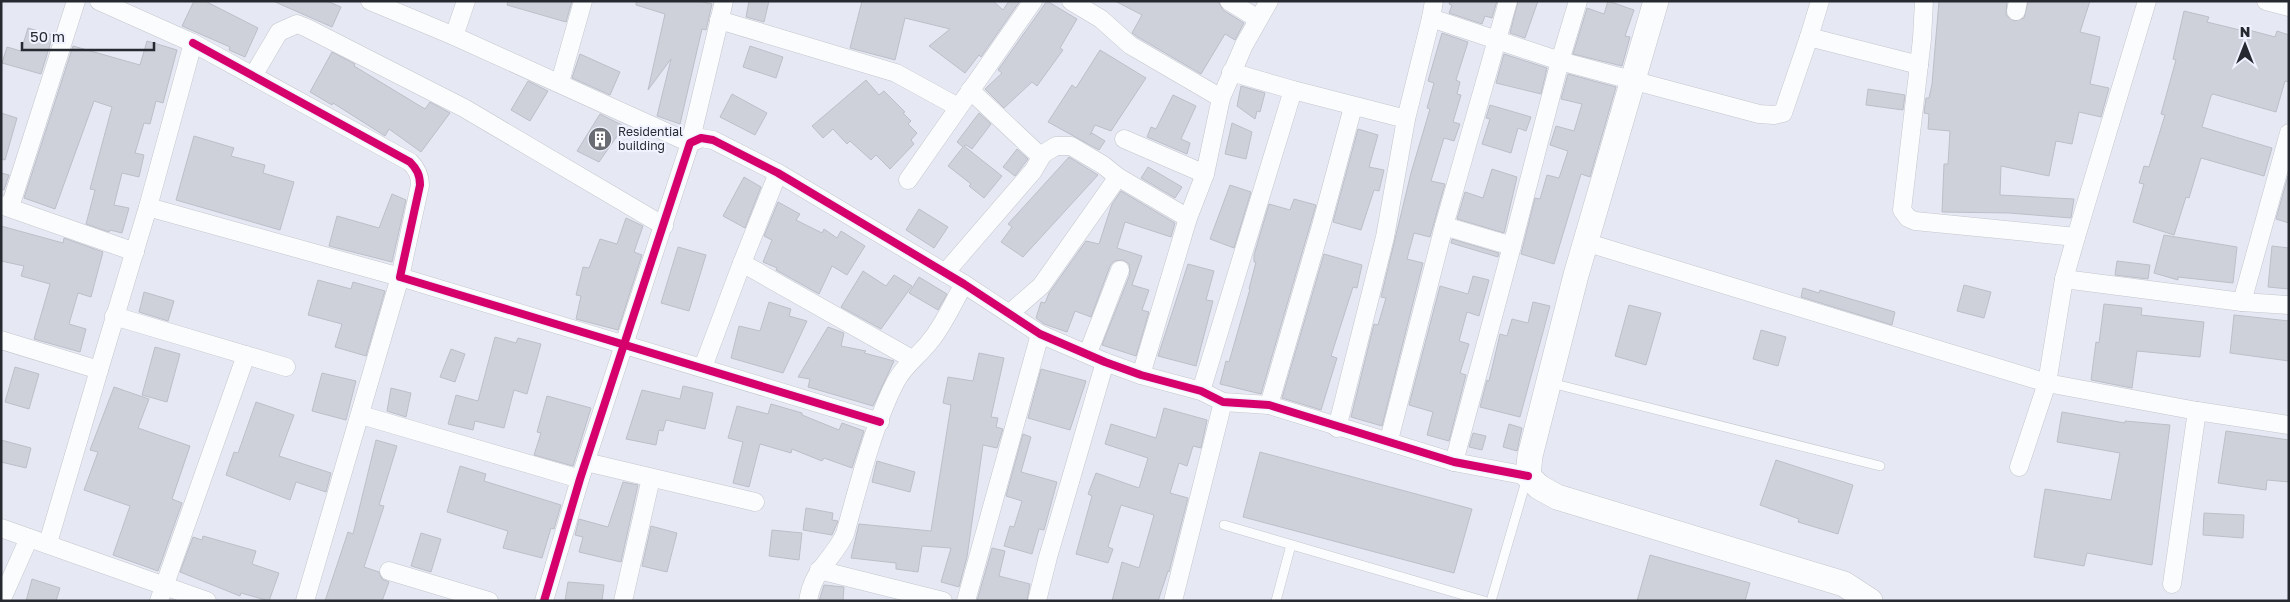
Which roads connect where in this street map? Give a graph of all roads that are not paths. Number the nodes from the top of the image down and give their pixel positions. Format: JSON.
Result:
{"nodes":[{"id":1,"x":76,"y":1,"type":"edge"},
{"id":2,"x":99,"y":1,"type":"edge"},
{"id":3,"x":370,"y":1,"type":"edge"},
{"id":4,"x":466,"y":1,"type":"edge"},
{"id":5,"x":583,"y":1,"type":"edge"},
{"id":6,"x":724,"y":1,"type":"edge"},
{"id":7,"x":1034,"y":1,"type":"edge"},
{"id":8,"x":1071,"y":1,"type":"edge"},
{"id":9,"x":1229,"y":1,"type":"edge"},
{"id":10,"x":1269,"y":1,"type":"edge"},
{"id":11,"x":1508,"y":1,"type":"edge"},
{"id":12,"x":1578,"y":1,"type":"edge"},
{"id":13,"x":1656,"y":1,"type":"edge"},
{"id":14,"x":1820,"y":1,"type":"edge"},
{"id":15,"x":1924,"y":1,"type":"edge"},
{"id":16,"x":2148,"y":1,"type":"edge"},
{"id":17,"x":2266,"y":1,"type":"edge"},
{"id":18,"x":2289,"y":7,"type":"edge"},
{"id":19,"x":1433,"y":10,"type":"edge"},
{"id":20,"x":1258,"y":19,"type":"junction"},
{"id":21,"x":719,"y":20,"type":"junction"},
{"id":22,"x":454,"y":36,"type":"junction"},
{"id":23,"x":1809,"y":37,"type":"junction"},
{"id":24,"x":1498,"y":41,"type":"junction"},
{"id":25,"x":193,"y":43,"type":"junction"},
{"id":26,"x":1560,"y":61,"type":"junction"},
{"id":27,"x":1919,"y":65,"type":"junction"},
{"id":28,"x":1231,"y":72,"type":"junction"},
{"id":29,"x":253,"y":76,"type":"junction"},
{"id":30,"x":560,"y":82,"type":"junction"},
{"id":31,"x":1633,"y":82,"type":"junction"},
{"id":32,"x":970,"y":90,"type":"junction"},
{"id":33,"x":1293,"y":90,"type":"junction"},
{"id":34,"x":1221,"y":98,"type":"junction"},
{"id":35,"x":958,"y":107,"type":"junction"},
{"id":36,"x":1353,"y":107,"type":"junction"},
{"id":37,"x":1406,"y":119,"type":"junction"},
{"id":38,"x":2289,"y":133,"type":"edge"},
{"id":39,"x":1124,"y":138,"type":"dead end"},
{"id":40,"x":690,"y":144,"type":"junction"},
{"id":41,"x":1043,"y":154,"type":"junction"},
{"id":42,"x":778,"y":173,"type":"junction"},
{"id":43,"x":1205,"y":174,"type":"junction"},
{"id":44,"x":1118,"y":177,"type":"junction"},
{"id":45,"x":908,"y":180,"type":"dead end"},
{"id":46,"x":5,"y":206,"type":"edge"},
{"id":47,"x":148,"y":207,"type":"junction"},
{"id":48,"x":1188,"y":218,"type":"junction"},
{"id":49,"x":664,"y":226,"type":"junction"},
{"id":50,"x":1444,"y":226,"type":"junction"},
{"id":51,"x":2076,"y":237,"type":"junction"},
{"id":52,"x":1585,"y":242,"type":"junction"},
{"id":53,"x":1512,"y":246,"type":"junction"},
{"id":54,"x":135,"y":252,"type":"junction"},
{"id":55,"x":742,"y":263,"type":"junction"},
{"id":56,"x":1120,"y":270,"type":"dead end"},
{"id":57,"x":945,"y":273,"type":"junction"},
{"id":58,"x":400,"y":277,"type":"junction"},
{"id":59,"x":2064,"y":279,"type":"junction"},
{"id":60,"x":964,"y":284,"type":"junction"},
{"id":61,"x":2242,"y":302,"type":"junction"},
{"id":62,"x":2289,"y":305,"type":"edge"},
{"id":63,"x":1010,"y":313,"type":"junction"},
{"id":64,"x":114,"y":316,"type":"junction"},
{"id":65,"x":1040,"y":334,"type":"junction"},
{"id":66,"x":1,"y":340,"type":"edge"},
{"id":67,"x":625,"y":343,"type":"junction"},
{"id":68,"x":1088,"y":353,"type":"junction"},
{"id":69,"x":246,"y":355,"type":"junction"},
{"id":70,"x":912,"y":358,"type":"junction"},
{"id":71,"x":1105,"y":362,"type":"junction"},
{"id":72,"x":286,"y":367,"type":"dead end"},
{"id":73,"x":703,"y":367,"type":"junction"},
{"id":74,"x":99,"y":370,"type":"junction"},
{"id":75,"x":1140,"y":375,"type":"junction"},
{"id":76,"x":1549,"y":382,"type":"junction"},
{"id":77,"x":2047,"y":383,"type":"junction"},
{"id":78,"x":1201,"y":391,"type":"junction"},
{"id":79,"x":1223,"y":402,"type":"junction"},
{"id":80,"x":1269,"y":405,"type":"junction"},
{"id":81,"x":2198,"y":412,"type":"junction"},
{"id":82,"x":361,"y":415,"type":"junction"},
{"id":83,"x":880,"y":422,"type":"junction"},
{"id":84,"x":2289,"y":425,"type":"edge"},
{"id":85,"x":1337,"y":428,"type":"junction"},
{"id":86,"x":1389,"y":440,"type":"junction"},
{"id":87,"x":586,"y":462,"type":"junction"},
{"id":88,"x":1454,"y":462,"type":"junction"},
{"id":89,"x":1880,"y":466,"type":"dead end"},
{"id":90,"x":2019,"y":467,"type":"dead end"},
{"id":91,"x":1528,"y":476,"type":"junction"},
{"id":92,"x":651,"y":478,"type":"junction"},
{"id":93,"x":580,"y":479,"type":"junction"},
{"id":94,"x":756,"y":502,"type":"dead end"},
{"id":95,"x":1224,"y":525,"type":"dead end"},
{"id":96,"x":1,"y":528,"type":"edge"},
{"id":97,"x":29,"y":538,"type":"junction"},
{"id":98,"x":48,"y":543,"type":"junction"},
{"id":99,"x":1291,"y":545,"type":"junction"},
{"id":100,"x":819,"y":570,"type":"junction"},
{"id":101,"x":388,"y":572,"type":"dead end"},
{"id":102,"x":2172,"y":584,"type":"dead end"},
{"id":103,"x":162,"y":593,"type":"edge"},
{"id":104,"x":893,"y":595,"type":"edge"},
{"id":105,"x":2,"y":601,"type":"edge"},
{"id":106,"x":207,"y":601,"type":"edge"},
{"id":107,"x":304,"y":601,"type":"edge"},
{"id":108,"x":489,"y":601,"type":"edge"},
{"id":109,"x":544,"y":601,"type":"edge"},
{"id":110,"x":623,"y":601,"type":"edge"},
{"id":111,"x":808,"y":601,"type":"edge"},
{"id":112,"x":942,"y":601,"type":"edge"},
{"id":113,"x":966,"y":601,"type":"edge"},
{"id":114,"x":1038,"y":601,"type":"edge"},
{"id":115,"x":1173,"y":601,"type":"edge"},
{"id":116,"x":1276,"y":601,"type":"edge"},
{"id":117,"x":1484,"y":601,"type":"edge"},
{"id":118,"x":1491,"y":601,"type":"edge"},
{"id":119,"x":1870,"y":601,"type":"edge"}],
"edges":[{"from":1,"to":46,"type":"street"},
{"from":2,"to":25,"type":"street"},
{"from":3,"to":22,"type":"street"},
{"from":4,"to":22,"type":"street"},
{"from":5,"to":30,"type":"street"},
{"from":6,"to":21,"type":"street"},
{"from":7,"to":32,"type":"street"},
{"from":8,"to":34,"type":"street"},
{"from":9,"to":20,"type":"street"},
{"from":10,"to":20,"type":"street"},
{"from":11,"to":24,"type":"street"},
{"from":12,"to":26,"type":"street"},
{"from":13,"to":31,"type":"street"},
{"from":14,"to":23,"type":"street"},
{"from":15,"to":27,"type":"street"},
{"from":16,"to":51,"type":"street"},
{"from":17,"to":18,"type":"street"},
{"from":19,"to":24,"type":"street"},
{"from":19,"to":37,"type":"street"},
{"from":20,"to":28,"type":"street"},
{"from":21,"to":35,"type":"street"},
{"from":21,"to":40,"type":"street"},
{"from":22,"to":30,"type":"street"},
{"from":23,"to":27,"type":"street"},
{"from":23,"to":31,"type":"street"},
{"from":24,"to":26,"type":"street"},
{"from":24,"to":50,"type":"street"},
{"from":25,"to":29,"type":"street"},
{"from":25,"to":47,"type":"street"},
{"from":26,"to":31,"type":"street"},
{"from":26,"to":53,"type":"street"},
{"from":27,"to":51,"type":"street"},
{"from":28,"to":33,"type":"street"},
{"from":28,"to":34,"type":"street"},
{"from":29,"to":49,"type":"street"},
{"from":29,"to":58,"type":"street"},
{"from":30,"to":40,"type":"street"},
{"from":31,"to":52,"type":"street"},
{"from":32,"to":35,"type":"street"},
{"from":32,"to":41,"type":"street"},
{"from":33,"to":36,"type":"street"},
{"from":33,"to":78,"type":"street"},
{"from":34,"to":43,"type":"street"},
{"from":35,"to":45,"type":"street"},
{"from":36,"to":37,"type":"street"},
{"from":36,"to":80,"type":"street"},
{"from":37,"to":85,"type":"street"},
{"from":38,"to":61,"type":"street"},
{"from":39,"to":43,"type":"street"},
{"from":40,"to":42,"type":"street"},
{"from":40,"to":49,"type":"street"},
{"from":41,"to":44,"type":"street"},
{"from":41,"to":57,"type":"street"},
{"from":42,"to":55,"type":"street"},
{"from":42,"to":57,"type":"street"},
{"from":43,"to":48,"type":"street"},
{"from":44,"to":48,"type":"street"},
{"from":44,"to":63,"type":"street"},
{"from":46,"to":54,"type":"street"},
{"from":47,"to":54,"type":"street"},
{"from":47,"to":58,"type":"street"},
{"from":48,"to":75,"type":"street"},
{"from":49,"to":67,"type":"street"},
{"from":50,"to":53,"type":"street"},
{"from":50,"to":86,"type":"street"},
{"from":51,"to":59,"type":"street"},
{"from":52,"to":76,"type":"street"},
{"from":52,"to":77,"type":"street"},
{"from":53,"to":88,"type":"street"},
{"from":54,"to":64,"type":"street"},
{"from":55,"to":70,"type":"street"},
{"from":55,"to":73,"type":"street"},
{"from":56,"to":68,"type":"street"},
{"from":57,"to":60,"type":"street"},
{"from":58,"to":67,"type":"street"},
{"from":58,"to":82,"type":"street"},
{"from":59,"to":61,"type":"street"},
{"from":59,"to":77,"type":"street"},
{"from":60,"to":63,"type":"street"},
{"from":60,"to":70,"type":"street"},
{"from":61,"to":62,"type":"street"},
{"from":63,"to":65,"type":"street"},
{"from":64,"to":69,"type":"street"},
{"from":64,"to":74,"type":"street"},
{"from":65,"to":68,"type":"street"},
{"from":65,"to":113,"type":"street"},
{"from":66,"to":74,"type":"street"},
{"from":67,"to":73,"type":"street"},
{"from":67,"to":87,"type":"street"},
{"from":68,"to":71,"type":"street"},
{"from":69,"to":72,"type":"street"},
{"from":69,"to":103,"type":"street"},
{"from":70,"to":83,"type":"street"},
{"from":71,"to":75,"type":"street"},
{"from":71,"to":114,"type":"street"},
{"from":73,"to":83,"type":"street"},
{"from":74,"to":98,"type":"street"},
{"from":75,"to":78,"type":"street"},
{"from":76,"to":89,"type":"lane"},
{"from":76,"to":91,"type":"street"},
{"from":77,"to":81,"type":"street"},
{"from":77,"to":90,"type":"street"},
{"from":78,"to":79,"type":"street"},
{"from":79,"to":80,"type":"street"},
{"from":79,"to":115,"type":"street"},
{"from":80,"to":85,"type":"street"},
{"from":81,"to":84,"type":"street"},
{"from":81,"to":102,"type":"street"},
{"from":82,"to":93,"type":"street"},
{"from":82,"to":107,"type":"street"},
{"from":83,"to":100,"type":"street"},
{"from":85,"to":86,"type":"street"},
{"from":86,"to":88,"type":"street"},
{"from":87,"to":92,"type":"street"},
{"from":87,"to":93,"type":"street"},
{"from":88,"to":91,"type":"street"},
{"from":91,"to":118,"type":"lane"},
{"from":91,"to":119,"type":"street"},
{"from":92,"to":94,"type":"street"},
{"from":92,"to":110,"type":"street"},
{"from":93,"to":109,"type":"street"},
{"from":95,"to":99,"type":"lane"},
{"from":96,"to":97,"type":"street"},
{"from":97,"to":98,"type":"street"},
{"from":97,"to":105,"type":"street"},
{"from":98,"to":103,"type":"street"},
{"from":99,"to":116,"type":"lane"},
{"from":99,"to":117,"type":"lane"},
{"from":100,"to":104,"type":"street"},
{"from":100,"to":111,"type":"street"},
{"from":101,"to":108,"type":"street"},
{"from":103,"to":106,"type":"street"},
{"from":104,"to":112,"type":"street"}]}
